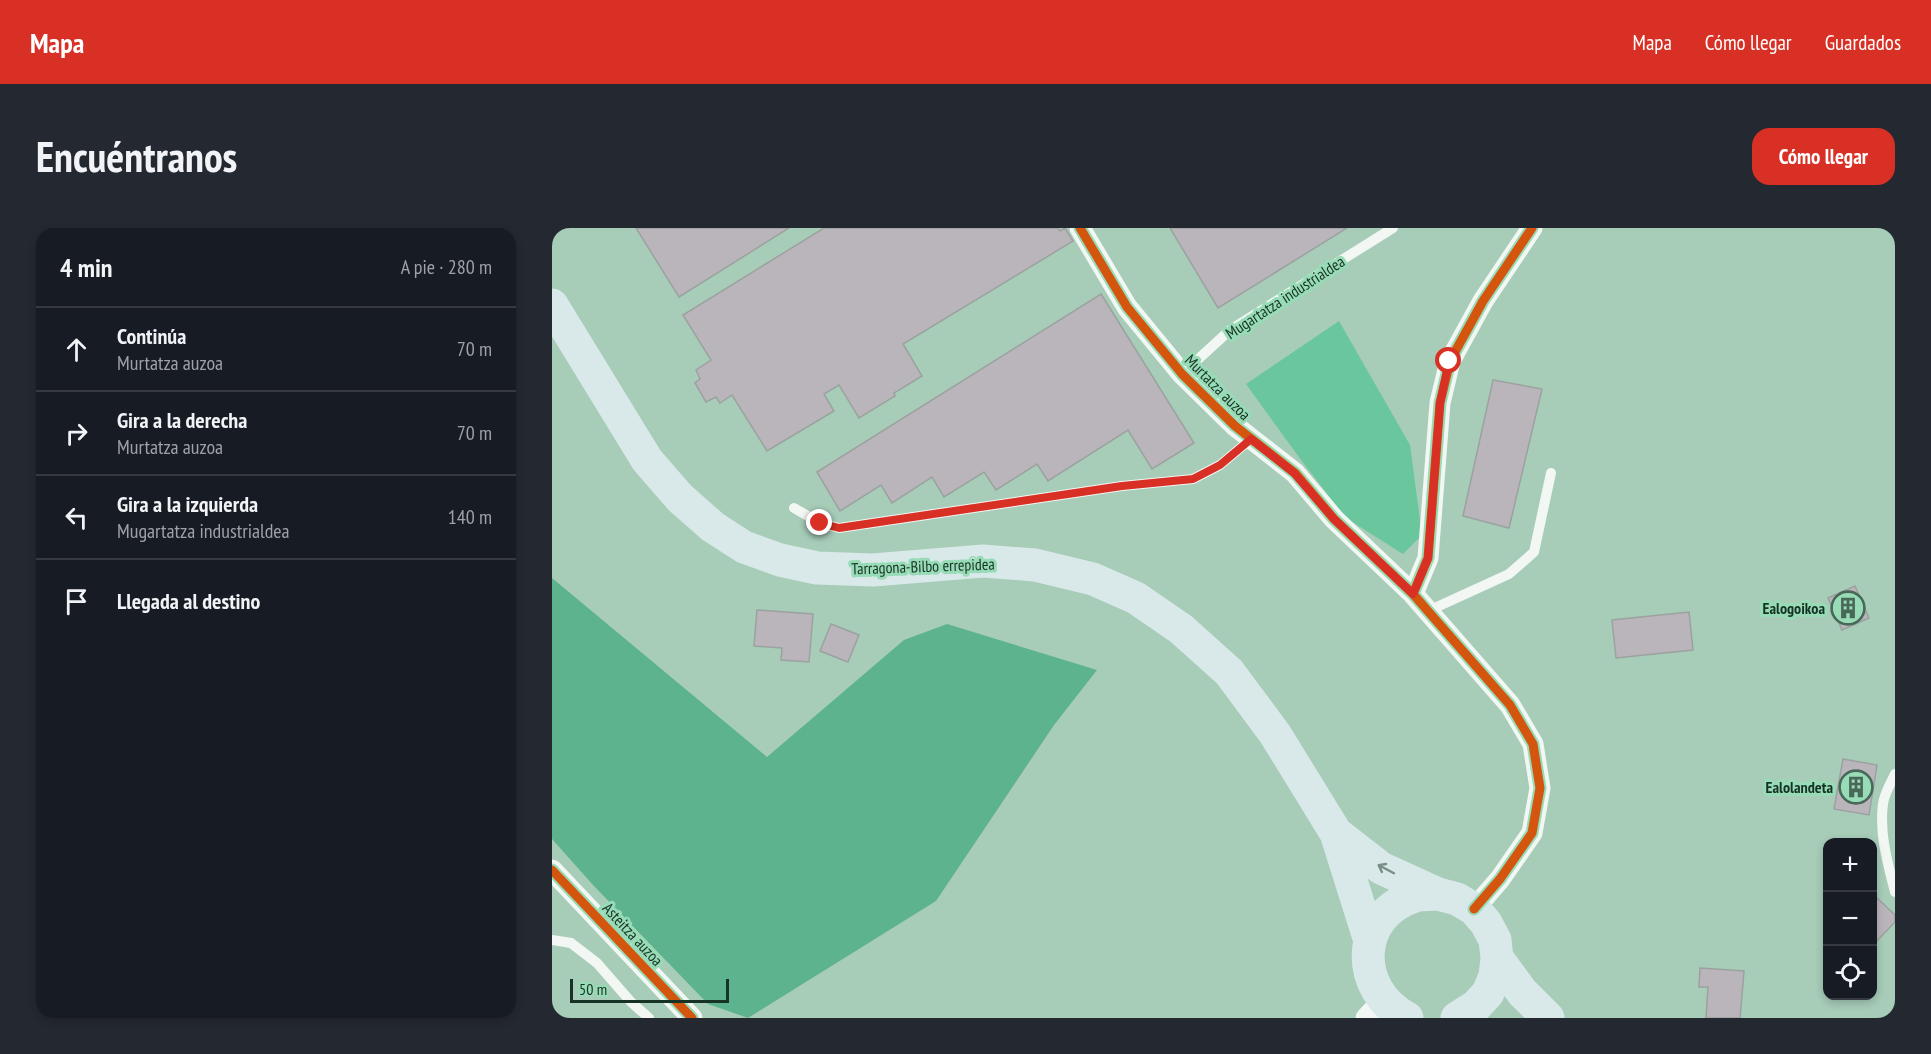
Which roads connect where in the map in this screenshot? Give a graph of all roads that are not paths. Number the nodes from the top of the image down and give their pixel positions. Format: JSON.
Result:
{"nodes":[{"id":1,"x":1080,"y":228,"type":"edge"},
{"id":2,"x":1393,"y":228,"type":"edge"},
{"id":3,"x":1533,"y":228,"type":"edge"},
{"id":4,"x":552,"y":305,"type":"edge"},
{"id":5,"x":1182,"y":374,"type":"junction"},
{"id":6,"x":1251,"y":439,"type":"junction"},
{"id":7,"x":1551,"y":472,"type":"dead end"},
{"id":8,"x":794,"y":508,"type":"dead end"},
{"id":9,"x":1413,"y":594,"type":"junction"},
{"id":10,"x":1428,"y":610,"type":"junction"},
{"id":11,"x":1895,"y":774,"type":"edge"},
{"id":12,"x":1336,"y":833,"type":"junction"},
{"id":13,"x":552,"y":870,"type":"edge"},
{"id":14,"x":1895,"y":892,"type":"edge"},
{"id":15,"x":1438,"y":894,"type":"junction"},
{"id":16,"x":1474,"y":909,"type":"junction"},
{"id":17,"x":552,"y":940,"type":"edge"},
{"id":18,"x":1370,"y":942,"type":"junction"},
{"id":19,"x":1497,"y":958,"type":"junction"},
{"id":20,"x":1385,"y":1012,"type":"edge"},
{"id":21,"x":649,"y":1018,"type":"edge"},
{"id":22,"x":692,"y":1018,"type":"edge"},
{"id":23,"x":1457,"y":1018,"type":"edge"},
{"id":24,"x":1548,"y":1018,"type":"edge"}],
"edges":[{"from":1,"to":5,"type":"street","name":"Murtatza auzoa"},
{"from":2,"to":5,"type":"lane","name":"Mugartatza industrialdea"},
{"from":3,"to":9,"type":"street"},
{"from":4,"to":12,"type":"highway","name":"Tarragona-Bilbo errepidea"},
{"from":5,"to":6,"type":"street","name":"Murtatza auzoa"},
{"from":6,"to":8,"type":"lane"},
{"from":6,"to":9,"type":"street","name":"Murtatza auzoa"},
{"from":7,"to":10,"type":"lane"},
{"from":9,"to":10,"type":"street","name":"Murtatza auzoa"},
{"from":10,"to":16,"type":"street","name":"Murtatza auzoa"},
{"from":11,"to":14,"type":"lane"},
{"from":15,"to":12,"type":"highway","name":"Tarragona-Bilbo errepidea","one_way":true},
{"from":12,"to":18,"type":"highway","name":"Tarragona-Bilbo errepidea"},
{"from":13,"to":22,"type":"street","name":"Asteitza auzoa"},
{"from":15,"to":16,"type":"highway","name":"Tarragona-Bilbo errepidea"},
{"from":15,"to":18,"type":"highway","name":"Tarragona-Bilbo errepidea"},
{"from":16,"to":19,"type":"highway","name":"Tarragona-Bilbo errepidea"},
{"from":17,"to":21,"type":"lane"},
{"from":18,"to":20,"type":"highway","name":"Tarragona-Bilbo errepidea"},
{"from":19,"to":23,"type":"highway","name":"Tarragona-Bilbo errepidea"},
{"from":19,"to":24,"type":"highway","name":"Tarragona-Bilbo errepidea"}]}
